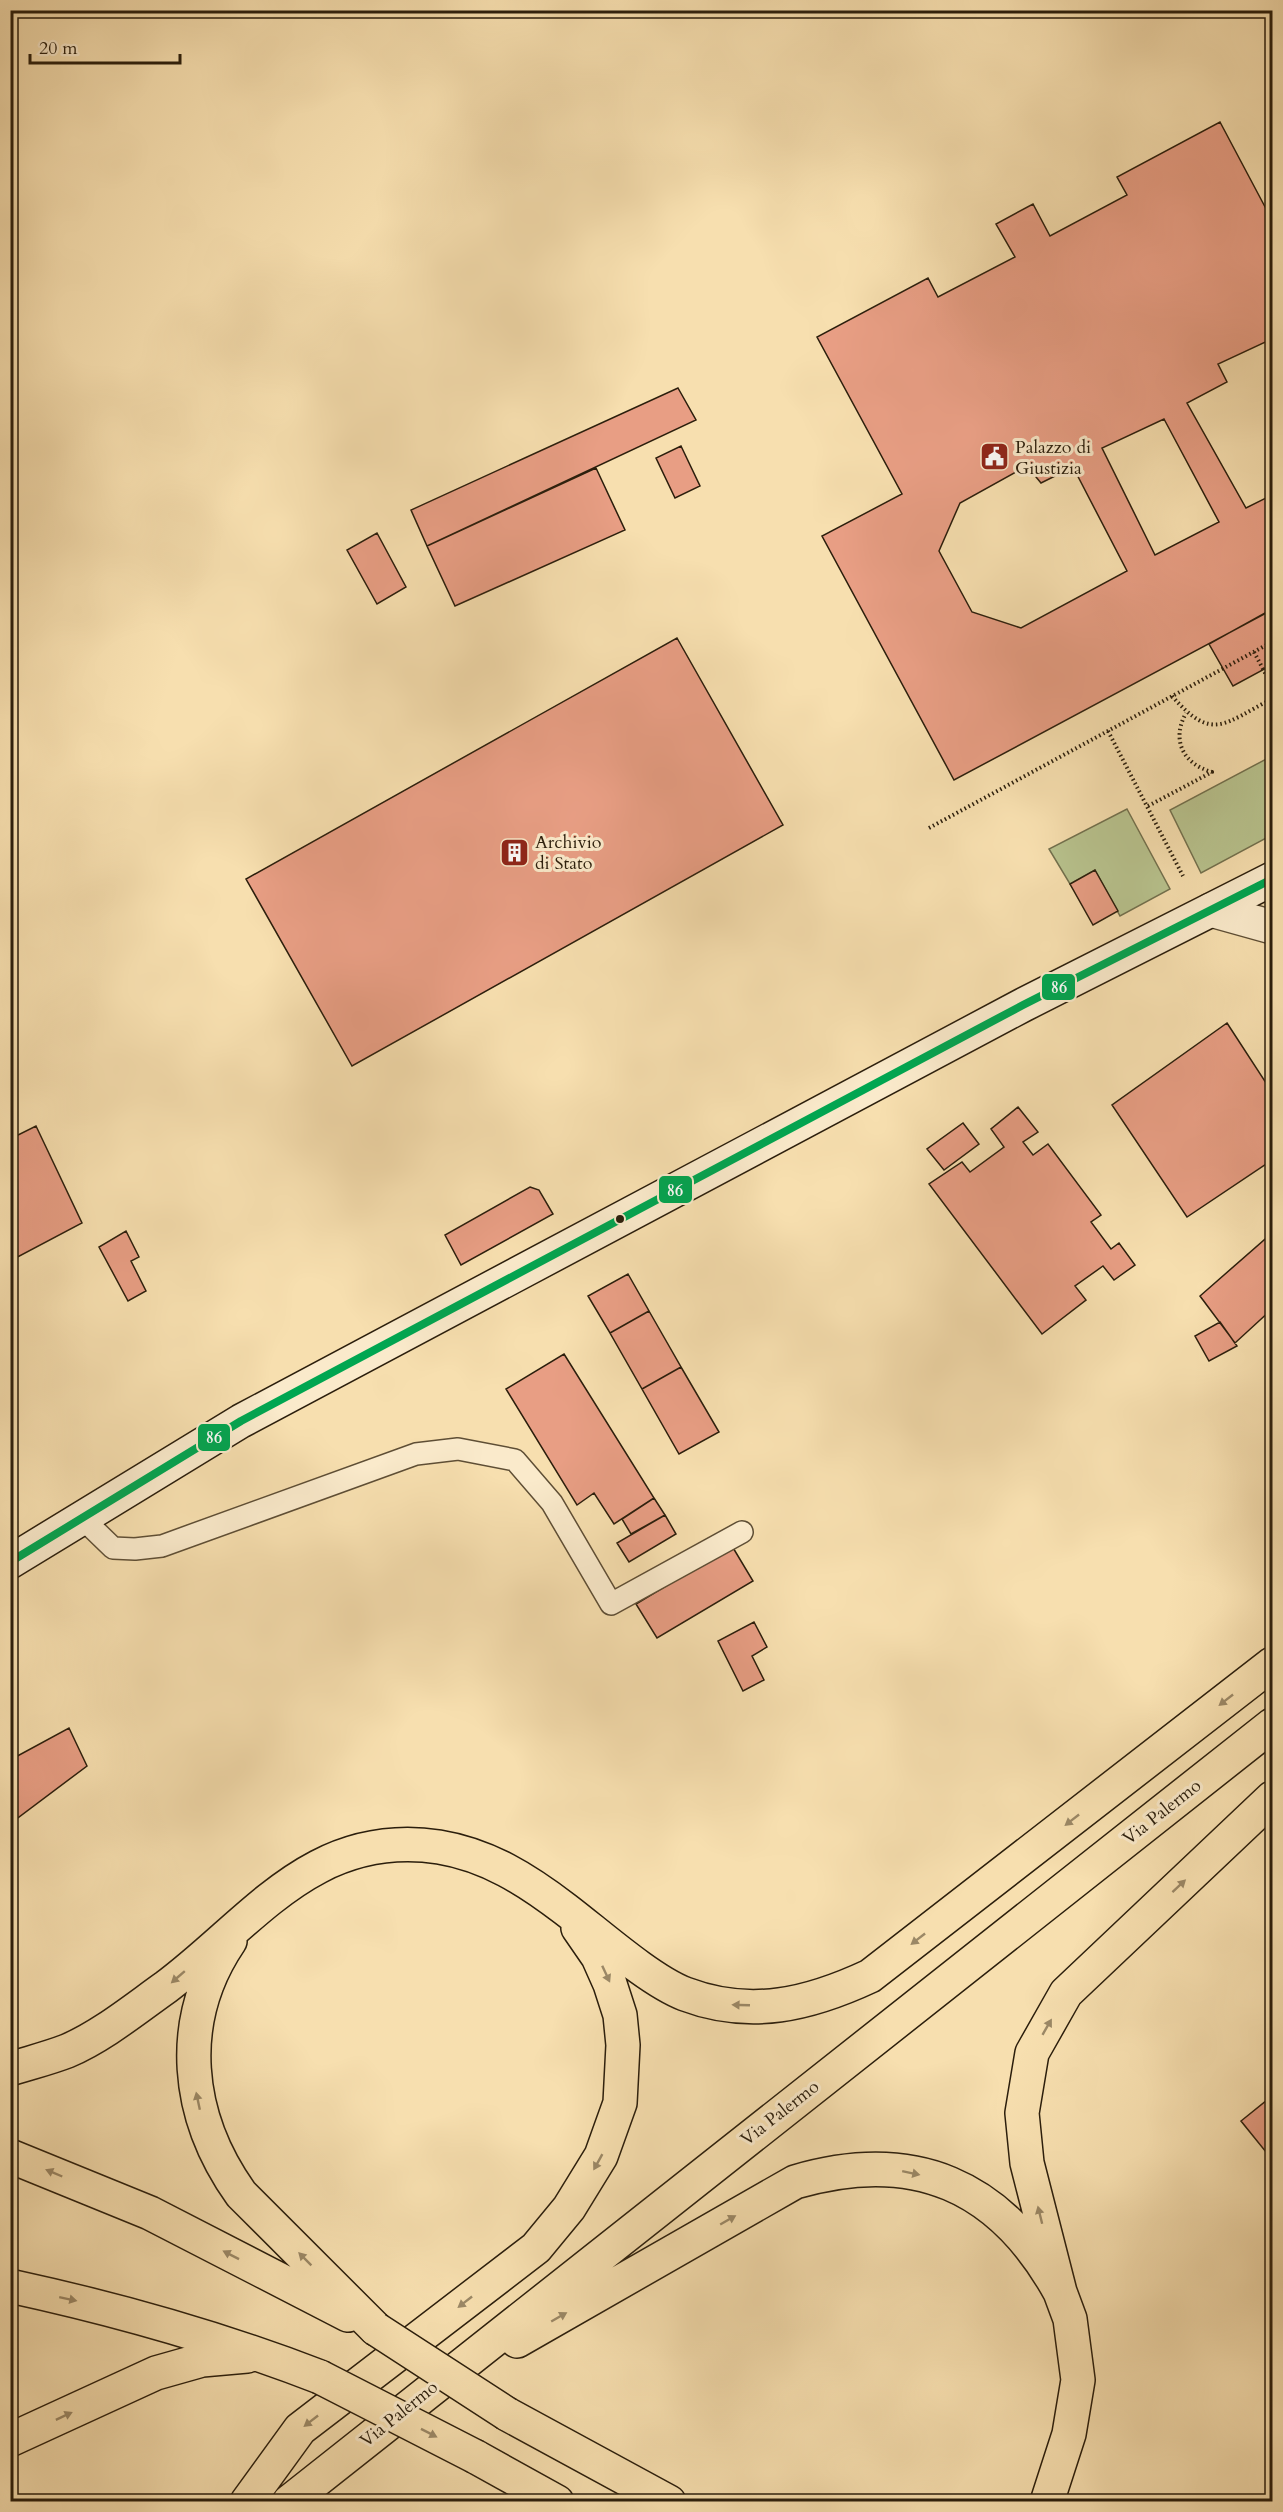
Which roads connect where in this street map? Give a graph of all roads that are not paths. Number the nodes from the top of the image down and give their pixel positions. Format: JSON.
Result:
{"nodes":[{"id":1,"x":1272,"y":879,"type":"edge"},
{"id":2,"x":1206,"y":913,"type":"junction"},
{"id":3,"x":1272,"y":927,"type":"edge"},
{"id":4,"x":82,"y":1518,"type":"junction"},
{"id":5,"x":742,"y":1532,"type":"dead end"},
{"id":6,"x":10,"y":1562,"type":"edge"},
{"id":7,"x":1272,"y":1664,"type":"edge"},
{"id":8,"x":1272,"y":1725,"type":"edge"},
{"id":9,"x":1272,"y":1798,"type":"edge"},
{"id":10,"x":546,"y":1894,"type":"junction"},
{"id":11,"x":254,"y":1911,"type":"junction"},
{"id":12,"x":10,"y":2069,"type":"edge"},
{"id":13,"x":10,"y":2156,"type":"edge"},
{"id":14,"x":10,"y":2286,"type":"edge"},
{"id":15,"x":1060,"y":2292,"type":"junction"},
{"id":16,"x":376,"y":2330,"type":"junction"},
{"id":17,"x":262,"y":2354,"type":"junction"},
{"id":18,"x":417,"y":2398,"type":"junction"},
{"id":19,"x":507,"y":2414,"type":"junction"},
{"id":20,"x":10,"y":2440,"type":"edge"},
{"id":21,"x":476,"y":2457,"type":"junction"},
{"id":22,"x":1059,"y":2459,"type":"junction"},
{"id":23,"x":246,"y":2502,"type":"edge"},
{"id":24,"x":289,"y":2502,"type":"edge"},
{"id":25,"x":326,"y":2502,"type":"edge"},
{"id":26,"x":516,"y":2502,"type":"edge"},
{"id":27,"x":557,"y":2502,"type":"edge"},
{"id":28,"x":635,"y":2502,"type":"edge"},
{"id":29,"x":669,"y":2502,"type":"edge"},
{"id":30,"x":1032,"y":2502,"type":"edge"},
{"id":31,"x":1047,"y":2502,"type":"edge"}],
"edges":[{"from":1,"to":2,"type":"street"},
{"from":2,"to":3,"type":"street"},
{"from":2,"to":4,"type":"street"},
{"from":4,"to":5,"type":"lane"},
{"from":4,"to":6,"type":"street"},
{"from":7,"to":10,"type":"main road","one_way":true},
{"from":8,"to":18,"type":"main road","name":"Via Palermo"},
{"from":15,"to":9,"type":"main road","one_way":true},
{"from":10,"to":11,"type":"main road"},
{"from":10,"to":23,"type":"main road","one_way":true},
{"from":11,"to":12,"type":"main road","one_way":true},
{"from":16,"to":11,"type":"main road","one_way":true},
{"from":16,"to":13,"type":"main road","one_way":true},
{"from":14,"to":17,"type":"main road","one_way":true},
{"from":18,"to":15,"type":"main road","one_way":true},
{"from":15,"to":22,"type":"main road"},
{"from":16,"to":19,"type":"main road","bridge":true},
{"from":20,"to":17,"type":"main road","one_way":true},
{"from":17,"to":21,"type":"main road","one_way":true,"bridge":true},
{"from":18,"to":24,"type":"main road","name":"Via Palermo"},
{"from":18,"to":25,"type":"main road"},
{"from":19,"to":28,"type":"main road"},
{"from":19,"to":29,"type":"main road"},
{"from":21,"to":26,"type":"main road"},
{"from":21,"to":27,"type":"main road"},
{"from":22,"to":30,"type":"main road"},
{"from":22,"to":31,"type":"main road"}]}
